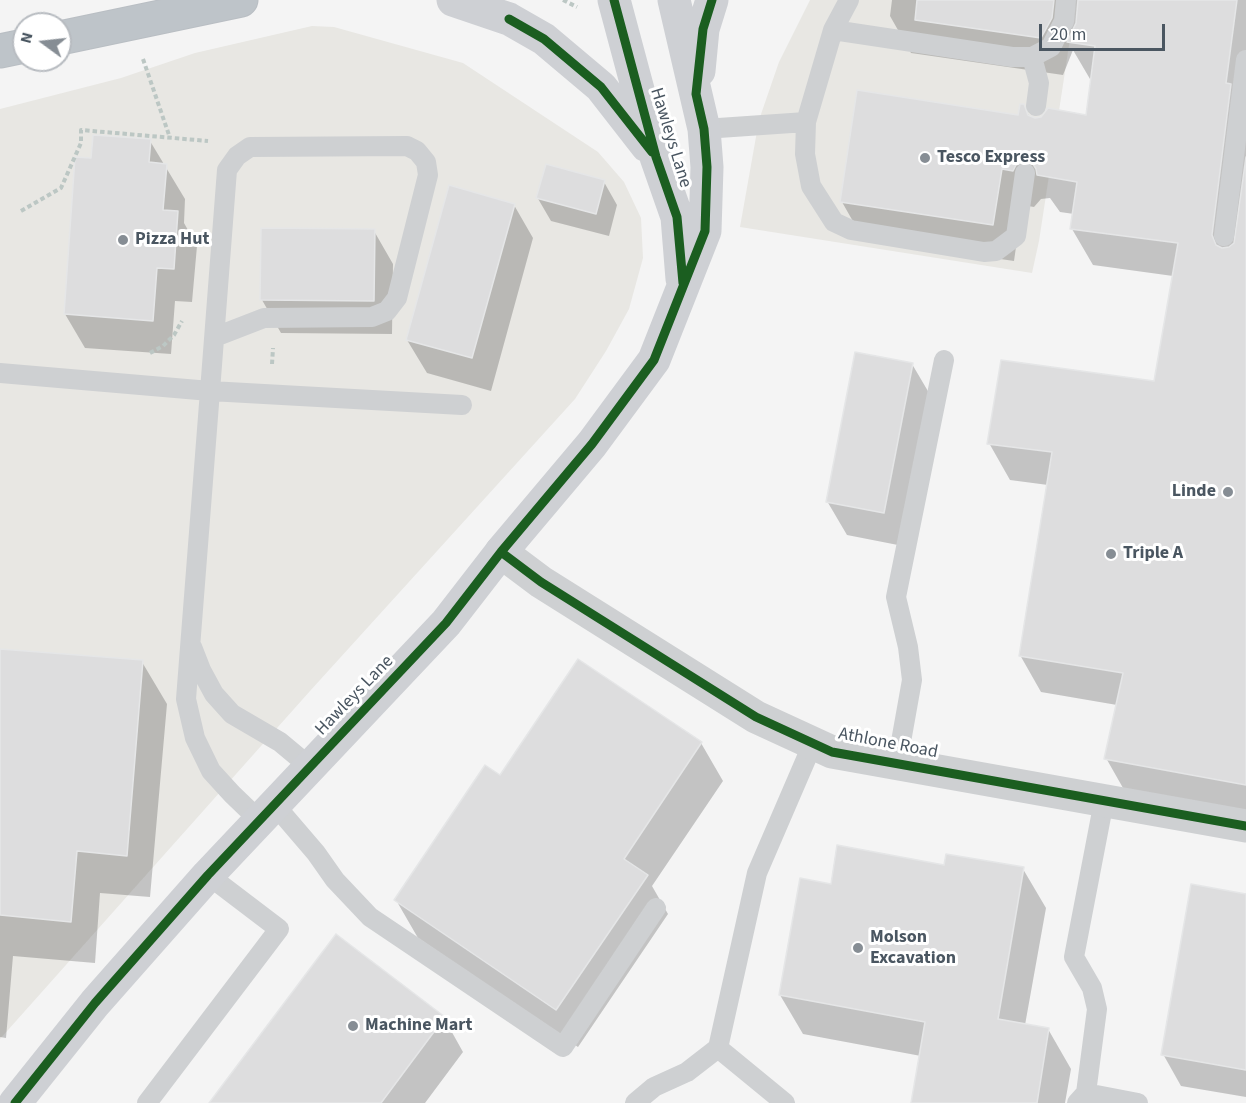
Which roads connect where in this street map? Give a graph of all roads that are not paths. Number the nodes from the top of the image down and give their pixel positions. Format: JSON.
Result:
{"nodes":[{"id":1,"x":241,"y":0,"type":"edge"},
{"id":2,"x":453,"y":0,"type":"edge"},
{"id":3,"x":614,"y":0,"type":"edge"},
{"id":4,"x":674,"y":0,"type":"edge"},
{"id":5,"x":712,"y":0,"type":"edge"},
{"id":6,"x":849,"y":0,"type":"edge"},
{"id":7,"x":1066,"y":0,"type":"edge"},
{"id":8,"x":833,"y":30,"type":"junction"},
{"id":9,"x":72,"y":35,"type":"edge"},
{"id":10,"x":1032,"y":57,"type":"junction"},
{"id":11,"x":1246,"y":60,"type":"edge"},
{"id":12,"x":696,"y":94,"type":"junction"},
{"id":13,"x":1036,"y":106,"type":"dead end"},
{"id":14,"x":806,"y":122,"type":"junction"},
{"id":15,"x":704,"y":129,"type":"junction"},
{"id":16,"x":656,"y":156,"type":"junction"},
{"id":17,"x":1025,"y":173,"type":"dead end"},
{"id":18,"x":1224,"y":236,"type":"dead end"},
{"id":19,"x":683,"y":286,"type":"junction"},
{"id":20,"x":215,"y":330,"type":"junction"},
{"id":21,"x":944,"y":360,"type":"dead end"},
{"id":22,"x":0,"y":373,"type":"edge"},
{"id":23,"x":210,"y":391,"type":"junction"},
{"id":24,"x":462,"y":405,"type":"dead end"},
{"id":25,"x":501,"y":552,"type":"junction"},
{"id":26,"x":189,"y":638,"type":"junction"},
{"id":27,"x":813,"y":743,"type":"junction"},
{"id":28,"x":897,"y":764,"type":"junction"},
{"id":29,"x":310,"y":767,"type":"junction"},
{"id":30,"x":1104,"y":801,"type":"junction"},
{"id":31,"x":267,"y":812,"type":"junction"},
{"id":32,"x":1246,"y":826,"type":"edge"},
{"id":33,"x":208,"y":875,"type":"junction"},
{"id":34,"x":656,"y":908,"type":"dead end"},
{"id":35,"x":718,"y":1048,"type":"junction"},
{"id":36,"x":1082,"y":1098,"type":"edge"},
{"id":37,"x":15,"y":1103,"type":"edge"},
{"id":38,"x":147,"y":1103,"type":"edge"},
{"id":39,"x":635,"y":1103,"type":"edge"},
{"id":40,"x":785,"y":1103,"type":"edge"},
{"id":41,"x":1138,"y":1103,"type":"edge"}],
"edges":[{"from":1,"to":9,"type":"highway"},
{"from":2,"to":16,"type":"street"},
{"from":3,"to":16,"type":"street","name":"Hawleys Lane"},
{"from":4,"to":12,"type":"street","name":"Hawleys Lane"},
{"from":5,"to":12,"type":"street"},
{"from":6,"to":8,"type":"lane"},
{"from":7,"to":10,"type":"lane"},
{"from":8,"to":10,"type":"lane"},
{"from":8,"to":14,"type":"lane"},
{"from":10,"to":13,"type":"lane"},
{"from":11,"to":18,"type":"lane"},
{"from":12,"to":15,"type":"street","name":"Hawleys Lane"},
{"from":14,"to":15,"type":"lane"},
{"from":14,"to":17,"type":"lane"},
{"from":15,"to":19,"type":"street","name":"Hawleys Lane"},
{"from":16,"to":19,"type":"street","name":"Hawleys Lane"},
{"from":19,"to":25,"type":"street","name":"Hawleys Lane"},
{"from":20,"to":20,"type":"lane"},
{"from":20,"to":23,"type":"lane"},
{"from":21,"to":28,"type":"lane"},
{"from":22,"to":23,"type":"lane"},
{"from":23,"to":24,"type":"lane"},
{"from":23,"to":26,"type":"lane"},
{"from":25,"to":27,"type":"street","name":"Athlone Road"},
{"from":25,"to":29,"type":"street","name":"Hawleys Lane"},
{"from":26,"to":29,"type":"lane"},
{"from":26,"to":31,"type":"lane"},
{"from":27,"to":28,"type":"street","name":"Athlone Road"},
{"from":27,"to":35,"type":"lane"},
{"from":28,"to":30,"type":"street","name":"Athlone Road"},
{"from":29,"to":31,"type":"street","name":"Hawleys Lane"},
{"from":30,"to":32,"type":"street","name":"Athlone Road"},
{"from":30,"to":36,"type":"lane"},
{"from":31,"to":33,"type":"street","name":"Hawleys Lane"},
{"from":31,"to":34,"type":"lane"},
{"from":33,"to":37,"type":"street","name":"Hawleys Lane"},
{"from":33,"to":38,"type":"lane"},
{"from":35,"to":39,"type":"lane"},
{"from":35,"to":40,"type":"lane"},
{"from":36,"to":41,"type":"lane"}]}
